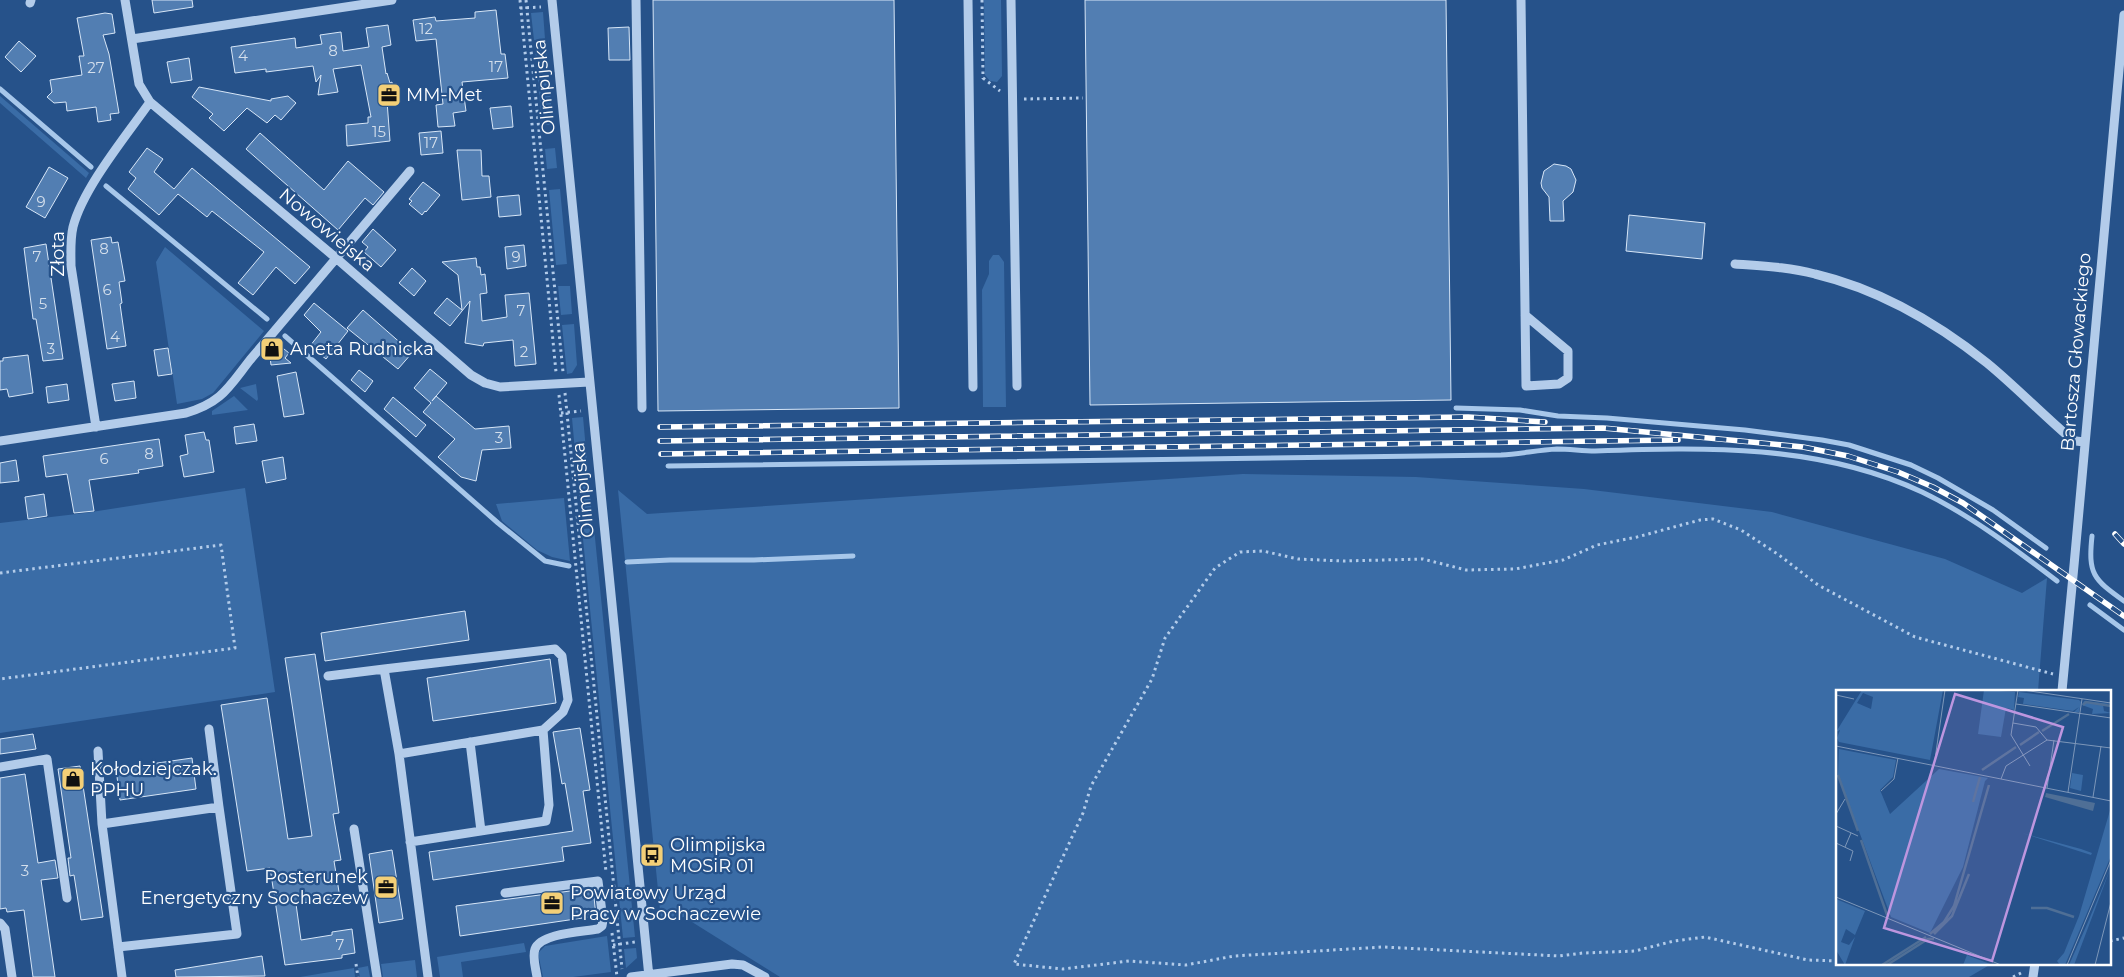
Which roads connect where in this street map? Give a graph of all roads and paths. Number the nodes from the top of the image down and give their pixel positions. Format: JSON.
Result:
{"nodes":[{"id":1,"x":125,"y":0,"type":"edge"},
{"id":2,"x":392,"y":0,"type":"edge"},
{"id":3,"x":520,"y":0,"type":"edge"},
{"id":4,"x":526,"y":0,"type":"edge"},
{"id":5,"x":552,"y":0,"type":"edge"},
{"id":6,"x":636,"y":0,"type":"edge"},
{"id":7,"x":968,"y":0,"type":"edge"},
{"id":8,"x":982,"y":0,"type":"edge"},
{"id":9,"x":1011,"y":0,"type":"edge"},
{"id":10,"x":1521,"y":0,"type":"edge"},
{"id":11,"x":2124,"y":16,"type":"edge"},
{"id":12,"x":132,"y":40,"type":"junction"},
{"id":13,"x":1083,"y":98,"type":"dead end"},
{"id":14,"x":1001,"y":99,"type":"dead end"},
{"id":15,"x":1021,"y":99,"type":"dead end"},
{"id":16,"x":150,"y":102,"type":"junction"},
{"id":17,"x":410,"y":171,"type":"dead end"},
{"id":18,"x":336,"y":258,"type":"junction"},
{"id":19,"x":1735,"y":264,"type":"dead end"},
{"id":20,"x":1525,"y":315,"type":"junction"},
{"id":21,"x":589,"y":382,"type":"junction"},
{"id":22,"x":561,"y":384,"type":"junction"},
{"id":23,"x":1017,"y":386,"type":"dead end"},
{"id":24,"x":973,"y":387,"type":"dead end"},
{"id":25,"x":642,"y":408,"type":"dead end"},
{"id":26,"x":96,"y":427,"type":"junction"},
{"id":27,"x":0,"y":441,"type":"edge"},
{"id":28,"x":2084,"y":442,"type":"junction"},
{"id":29,"x":0,"y":574,"type":"edge"},
{"id":30,"x":384,"y":669,"type":"junction"},
{"id":31,"x":328,"y":676,"type":"dead end"},
{"id":32,"x":2063,"y":676,"type":"junction"},
{"id":33,"x":0,"y":679,"type":"edge"},
{"id":34,"x":2062,"y":690,"type":"edge"},
{"id":35,"x":209,"y":729,"type":"dead end"},
{"id":36,"x":543,"y":730,"type":"junction"},
{"id":37,"x":470,"y":742,"type":"junction"},
{"id":38,"x":98,"y":751,"type":"dead end"},
{"id":39,"x":399,"y":754,"type":"junction"},
{"id":40,"x":0,"y":766,"type":"edge"},
{"id":41,"x":219,"y":807,"type":"junction"},
{"id":42,"x":102,"y":824,"type":"junction"},
{"id":43,"x":354,"y":829,"type":"dead end"},
{"id":44,"x":481,"y":831,"type":"junction"},
{"id":45,"x":410,"y":842,"type":"junction"},
{"id":46,"x":606,"y":874,"type":"dead end"},
{"id":47,"x":505,"y":893,"type":"dead end"},
{"id":48,"x":67,"y":898,"type":"dead end"},
{"id":49,"x":0,"y":923,"type":"edge"},
{"id":50,"x":611,"y":924,"type":"dead end"},
{"id":51,"x":118,"y":947,"type":"junction"},
{"id":52,"x":1836,"y":961,"type":"edge"},
{"id":53,"x":356,"y":964,"type":"dead end"},
{"id":54,"x":2034,"y":964,"type":"edge"},
{"id":55,"x":687,"y":974,"type":"edge"},
{"id":56,"x":649,"y":976,"type":"edge"},
{"id":57,"x":12,"y":977,"type":"edge"},
{"id":58,"x":122,"y":977,"type":"edge"},
{"id":59,"x":358,"y":977,"type":"edge"},
{"id":60,"x":376,"y":977,"type":"edge"},
{"id":61,"x":428,"y":977,"type":"edge"},
{"id":62,"x":537,"y":977,"type":"edge"},
{"id":63,"x":617,"y":977,"type":"edge"},
{"id":64,"x":623,"y":977,"type":"edge"},
{"id":65,"x":632,"y":977,"type":"edge"},
{"id":66,"x":765,"y":977,"type":"edge"},
{"id":67,"x":2033,"y":977,"type":"edge"}],
"edges":[{"from":1,"to":12,"type":"street","name":"Nowowiejska"},
{"from":2,"to":12,"type":"street"},
{"from":3,"to":22,"type":"path"},
{"from":4,"to":22,"type":"path"},
{"from":5,"to":21,"type":"street","name":"Olimpijska"},
{"from":6,"to":25,"type":"street"},
{"from":7,"to":24,"type":"street"},
{"from":8,"to":14,"type":"path"},
{"from":9,"to":23,"type":"street"},
{"from":10,"to":20,"type":"street"},
{"from":11,"to":28,"type":"street","name":"Bartosza Głowackiego"},
{"from":12,"to":16,"type":"street","name":"Nowowiejska"},
{"from":13,"to":15,"type":"path"},
{"from":16,"to":18,"type":"street","name":"Nowowiejska"},
{"from":16,"to":26,"type":"street","name":"Złota"},
{"from":17,"to":18,"type":"street"},
{"from":18,"to":22,"type":"street","name":"Nowowiejska"},
{"from":18,"to":26,"type":"street"},
{"from":19,"to":28,"type":"street"},
{"from":20,"to":20,"type":"street"},
{"from":21,"to":22,"type":"street","name":"Nowowiejska"},
{"from":21,"to":56,"type":"street","name":"Olimpijska"},
{"from":22,"to":46,"type":"path"},
{"from":22,"to":64,"type":"path"},
{"from":26,"to":27,"type":"street"},
{"from":28,"to":32,"type":"street","name":"Bartosza Głowackiego"},
{"from":29,"to":33,"type":"path"},
{"from":30,"to":31,"type":"street"},
{"from":30,"to":36,"type":"street"},
{"from":30,"to":39,"type":"street"},
{"from":32,"to":34,"type":"street","name":"Bartosza Głowackiego"},
{"from":32,"to":52,"type":"path"},
{"from":35,"to":41,"type":"street"},
{"from":36,"to":37,"type":"street"},
{"from":36,"to":44,"type":"street"},
{"from":37,"to":39,"type":"street"},
{"from":37,"to":44,"type":"street"},
{"from":38,"to":42,"type":"street"},
{"from":39,"to":45,"type":"street"},
{"from":40,"to":48,"type":"street"},
{"from":41,"to":42,"type":"street"},
{"from":41,"to":51,"type":"street"},
{"from":42,"to":51,"type":"street"},
{"from":43,"to":60,"type":"street"},
{"from":44,"to":45,"type":"street"},
{"from":45,"to":61,"type":"street"},
{"from":47,"to":62,"type":"street"},
{"from":49,"to":57,"type":"street"},
{"from":50,"to":63,"type":"path"},
{"from":51,"to":58,"type":"street"},
{"from":53,"to":59,"type":"path"},
{"from":54,"to":67,"type":"street"},
{"from":55,"to":56,"type":"street"},
{"from":55,"to":66,"type":"street"},
{"from":56,"to":65,"type":"street"}]}
